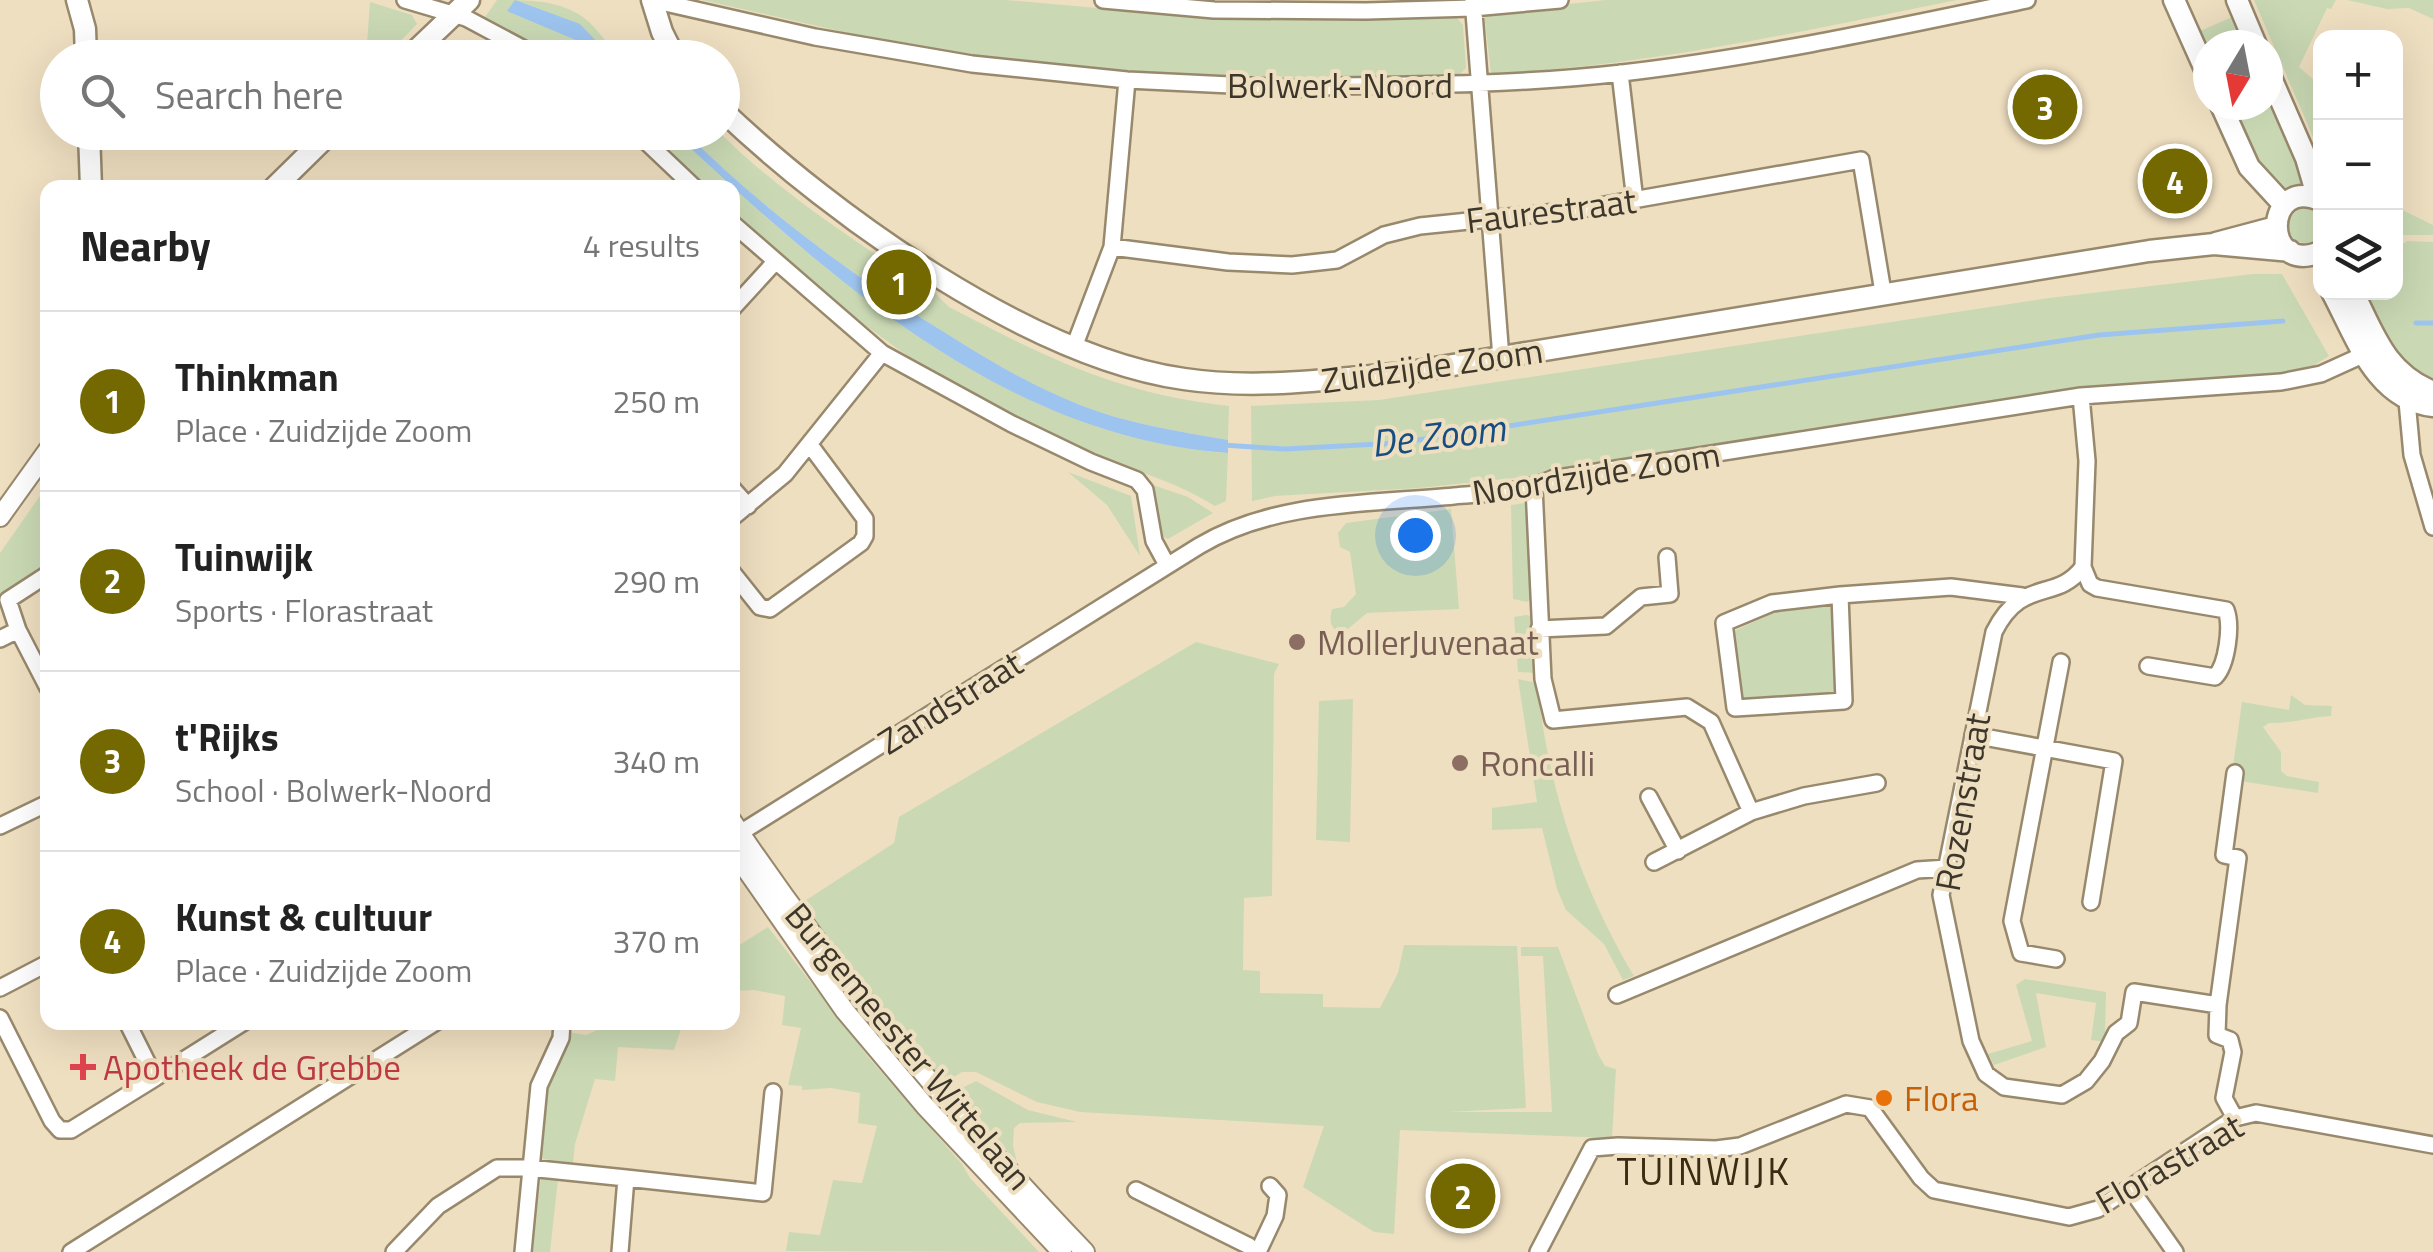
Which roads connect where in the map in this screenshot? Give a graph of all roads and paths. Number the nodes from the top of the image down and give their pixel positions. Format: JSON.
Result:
{"nodes":[{"id":1,"x":78,"y":0,"type":"edge"},
{"id":2,"x":405,"y":0,"type":"edge"},
{"id":3,"x":469,"y":0,"type":"edge"},
{"id":4,"x":652,"y":0,"type":"edge"},
{"id":5,"x":1103,"y":0,"type":"edge"},
{"id":6,"x":1560,"y":0,"type":"edge"},
{"id":7,"x":2027,"y":0,"type":"edge"},
{"id":8,"x":2174,"y":0,"type":"edge"},
{"id":9,"x":2237,"y":0,"type":"edge"},
{"id":10,"x":1241,"y":4,"type":"edge"},
{"id":11,"x":1473,"y":4,"type":"edge"},
{"id":12,"x":453,"y":15,"type":"junction"},
{"id":13,"x":2250,"y":30,"type":"edge"},
{"id":14,"x":85,"y":40,"type":"edge"},
{"id":15,"x":427,"y":40,"type":"edge"},
{"id":16,"x":507,"y":40,"type":"edge"},
{"id":17,"x":666,"y":40,"type":"edge"},
{"id":18,"x":2193,"y":42,"type":"edge"},
{"id":19,"x":1620,"y":73,"type":"junction"},
{"id":20,"x":1127,"y":80,"type":"junction"},
{"id":21,"x":1480,"y":85,"type":"junction"},
{"id":22,"x":2283,"y":106,"type":"edge"},
{"id":23,"x":2228,"y":120,"type":"edge"},
{"id":24,"x":740,"y":125,"type":"edge"},
{"id":25,"x":91,"y":150,"type":"edge"},
{"id":26,"x":313,"y":150,"type":"edge"},
{"id":27,"x":655,"y":150,"type":"edge"},
{"id":28,"x":92,"y":180,"type":"edge"},
{"id":29,"x":282,"y":180,"type":"edge"},
{"id":30,"x":687,"y":180,"type":"edge"},
{"id":31,"x":2313,"y":181,"type":"edge"},
{"id":32,"x":2313,"y":199,"type":"edge"},
{"id":33,"x":1635,"y":201,"type":"junction"},
{"id":34,"x":2284,"y":205,"type":"junction"},
{"id":35,"x":1490,"y":218,"type":"junction"},
{"id":36,"x":2276,"y":227,"type":"junction"},
{"id":37,"x":740,"y":230,"type":"edge"},
{"id":38,"x":2214,"y":244,"type":"junction"},
{"id":39,"x":1112,"y":247,"type":"junction"},
{"id":40,"x":2310,"y":258,"type":"edge"},
{"id":41,"x":775,"y":262,"type":"junction"},
{"id":42,"x":1883,"y":292,"type":"junction"},
{"id":43,"x":740,"y":300,"type":"edge"},
{"id":44,"x":2336,"y":300,"type":"edge"},
{"id":45,"x":2357,"y":300,"type":"edge"},
{"id":46,"x":1074,"y":346,"type":"junction"},
{"id":47,"x":882,"y":353,"type":"junction"},
{"id":48,"x":2365,"y":354,"type":"junction"},
{"id":49,"x":1501,"y":358,"type":"junction"},
{"id":50,"x":2081,"y":396,"type":"junction"},
{"id":51,"x":2421,"y":397,"type":"edge"},
{"id":52,"x":810,"y":445,"type":"junction"},
{"id":53,"x":40,"y":461,"type":"edge"},
{"id":54,"x":1534,"y":487,"type":"junction"},
{"id":55,"x":740,"y":497,"type":"edge"},
{"id":56,"x":748,"y":506,"type":"junction"},
{"id":57,"x":740,"y":512,"type":"edge"},
{"id":58,"x":0,"y":517,"type":"edge"},
{"id":59,"x":2433,"y":528,"type":"edge"},
{"id":60,"x":1667,"y":557,"type":"dead end"},
{"id":61,"x":1167,"y":566,"type":"junction"},
{"id":62,"x":2083,"y":567,"type":"junction"},
{"id":63,"x":40,"y":579,"type":"edge"},
{"id":64,"x":740,"y":582,"type":"edge"},
{"id":65,"x":1840,"y":595,"type":"junction"},
{"id":66,"x":2022,"y":596,"type":"junction"},
{"id":67,"x":1540,"y":629,"type":"junction"},
{"id":68,"x":18,"y":630,"type":"junction"},
{"id":69,"x":0,"y":640,"type":"edge"},
{"id":70,"x":2061,"y":662,"type":"dead end"},
{"id":71,"x":2148,"y":666,"type":"dead end"},
{"id":72,"x":40,"y":673,"type":"edge"},
{"id":73,"x":1974,"y":735,"type":"junction"},
{"id":74,"x":2045,"y":750,"type":"junction"},
{"id":75,"x":2235,"y":773,"type":"dead end"},
{"id":76,"x":1877,"y":783,"type":"dead end"},
{"id":77,"x":1649,"y":796,"type":"dead end"},
{"id":78,"x":40,"y":806,"type":"edge"},
{"id":79,"x":1751,"y":812,"type":"junction"},
{"id":80,"x":0,"y":826,"type":"edge"},
{"id":81,"x":740,"y":831,"type":"edge"},
{"id":82,"x":740,"y":845,"type":"edge"},
{"id":83,"x":1678,"y":851,"type":"junction"},
{"id":84,"x":1654,"y":862,"type":"dead end"},
{"id":85,"x":1947,"y":868,"type":"junction"},
{"id":86,"x":2091,"y":902,"type":"dead end"},
{"id":87,"x":2056,"y":959,"type":"dead end"},
{"id":88,"x":40,"y":967,"type":"edge"},
{"id":89,"x":0,"y":988,"type":"edge"},
{"id":90,"x":1616,"y":995,"type":"dead end"},
{"id":91,"x":2218,"y":1005,"type":"junction"},
{"id":92,"x":0,"y":1018,"type":"edge"},
{"id":93,"x":131,"y":1030,"type":"edge"},
{"id":94,"x":231,"y":1030,"type":"edge"},
{"id":95,"x":423,"y":1030,"type":"edge"},
{"id":96,"x":562,"y":1030,"type":"edge"},
{"id":97,"x":16,"y":1049,"type":"junction"},
{"id":98,"x":0,"y":1056,"type":"edge"},
{"id":99,"x":154,"y":1078,"type":"junction"},
{"id":100,"x":773,"y":1092,"type":"dead end"},
{"id":101,"x":2235,"y":1118,"type":"junction"},
{"id":102,"x":2433,"y":1144,"type":"edge"},
{"id":103,"x":529,"y":1168,"type":"junction"},
{"id":104,"x":626,"y":1178,"type":"junction"},
{"id":105,"x":1270,"y":1186,"type":"dead end"},
{"id":106,"x":2130,"y":1188,"type":"junction"},
{"id":107,"x":1136,"y":1190,"type":"dead end"},
{"id":108,"x":1075,"y":1251,"type":"edge"},
{"id":109,"x":71,"y":1252,"type":"edge"},
{"id":110,"x":394,"y":1252,"type":"edge"},
{"id":111,"x":523,"y":1252,"type":"edge"},
{"id":112,"x":620,"y":1252,"type":"edge"},
{"id":113,"x":1257,"y":1252,"type":"edge"},
{"id":114,"x":1538,"y":1252,"type":"edge"},
{"id":115,"x":2176,"y":1252,"type":"edge"}],
"edges":[{"from":1,"to":14,"type":"main road"},
{"from":2,"to":12,"type":"street"},
{"from":3,"to":12,"type":"main road"},
{"from":4,"to":17,"type":"main road"},
{"from":4,"to":20,"type":"street","name":"Bolwerk-Noord"},
{"from":5,"to":10,"type":"street"},
{"from":6,"to":11,"type":"street"},
{"from":7,"to":19,"type":"street","name":"Bolwerk-Noord"},
{"from":8,"to":18,"type":"main road"},
{"from":9,"to":13,"type":"main road"},
{"from":10,"to":11,"type":"street"},
{"from":11,"to":21,"type":"street"},
{"from":12,"to":15,"type":"main road"},
{"from":12,"to":16,"type":"street"},
{"from":19,"to":21,"type":"street","name":"Bolwerk-Noord"},
{"from":19,"to":33,"type":"street"},
{"from":20,"to":21,"type":"street","name":"Bolwerk-Noord"},
{"from":20,"to":39,"type":"street"},
{"from":21,"to":35,"type":"street"},
{"from":22,"to":31,"type":"main road"},
{"from":23,"to":34,"type":"main road"},
{"from":24,"to":46,"type":"main road","name":"Zuidzijde Zoom"},
{"from":25,"to":28,"type":"main road"},
{"from":26,"to":29,"type":"main road"},
{"from":27,"to":30,"type":"street"},
{"from":32,"to":34,"type":"main road"},
{"from":33,"to":35,"type":"street","name":"Faurestraat"},
{"from":33,"to":42,"type":"street","name":"Faurestraat"},
{"from":34,"to":36,"type":"main road"},
{"from":35,"to":39,"type":"street","name":"Faurestraat"},
{"from":35,"to":49,"type":"street"},
{"from":36,"to":38,"type":"main road","name":"Zuidzijde Zoom"},
{"from":36,"to":40,"type":"main road"},
{"from":37,"to":41,"type":"street"},
{"from":38,"to":40,"type":"main road","name":"Zuidzijde Zoom"},
{"from":38,"to":42,"type":"main road","name":"Zuidzijde Zoom"},
{"from":39,"to":46,"type":"street"},
{"from":41,"to":43,"type":"street"},
{"from":41,"to":47,"type":"street"},
{"from":42,"to":49,"type":"main road","name":"Zuidzijde Zoom"},
{"from":44,"to":48,"type":"main road"},
{"from":45,"to":51,"type":"main road"},
{"from":46,"to":49,"type":"main road","name":"Zuidzijde Zoom"},
{"from":47,"to":52,"type":"street"},
{"from":47,"to":61,"type":"street"},
{"from":48,"to":50,"type":"street","name":"Noordzijde Zoom"},
{"from":48,"to":51,"type":"main road"},
{"from":50,"to":54,"type":"street","name":"Noordzijde Zoom"},
{"from":50,"to":62,"type":"street"},
{"from":51,"to":59,"type":"street"},
{"from":52,"to":56,"type":"street"},
{"from":52,"to":64,"type":"street"},
{"from":53,"to":58,"type":"street"},
{"from":54,"to":61,"type":"street","name":"Noordzijde Zoom"},
{"from":54,"to":67,"type":"street"},
{"from":55,"to":56,"type":"street"},
{"from":56,"to":57,"type":"street"},
{"from":60,"to":67,"type":"street"},
{"from":61,"to":81,"type":"street","name":"Zandstraat"},
{"from":62,"to":66,"type":"street"},
{"from":62,"to":71,"type":"street"},
{"from":63,"to":68,"type":"street"},
{"from":65,"to":65,"type":"street"},
{"from":65,"to":66,"type":"street"},
{"from":66,"to":73,"type":"street","name":"Rozenstraat"},
{"from":67,"to":79,"type":"street"},
{"from":68,"to":69,"type":"street"},
{"from":68,"to":72,"type":"street"},
{"from":70,"to":74,"type":"street"},
{"from":73,"to":74,"type":"street"},
{"from":73,"to":85,"type":"street","name":"Rozenstraat"},
{"from":74,"to":86,"type":"street"},
{"from":74,"to":87,"type":"street"},
{"from":75,"to":91,"type":"street"},
{"from":76,"to":79,"type":"street"},
{"from":77,"to":83,"type":"street"},
{"from":78,"to":80,"type":"street"},
{"from":79,"to":83,"type":"street"},
{"from":82,"to":108,"type":"street","name":"Burgemeester Wittelaan"},
{"from":83,"to":84,"type":"street"},
{"from":85,"to":90,"type":"street"},
{"from":85,"to":91,"type":"street","name":"Rozenstraat"},
{"from":88,"to":89,"type":"street"},
{"from":91,"to":101,"type":"street"},
{"from":92,"to":97,"type":"street"},
{"from":93,"to":99,"type":"street"},
{"from":94,"to":99,"type":"street"},
{"from":95,"to":109,"type":"street"},
{"from":96,"to":103,"type":"street"},
{"from":97,"to":98,"type":"street"},
{"from":97,"to":99,"type":"street"},
{"from":100,"to":104,"type":"street"},
{"from":101,"to":102,"type":"street","name":"Florastraat"},
{"from":101,"to":106,"type":"street","name":"Florastraat"},
{"from":103,"to":104,"type":"street"},
{"from":103,"to":110,"type":"street"},
{"from":103,"to":111,"type":"street"},
{"from":104,"to":112,"type":"street"},
{"from":105,"to":113,"type":"street"},
{"from":106,"to":114,"type":"street","name":"Florastraat"},
{"from":106,"to":115,"type":"street"},
{"from":107,"to":113,"type":"street"}]}
